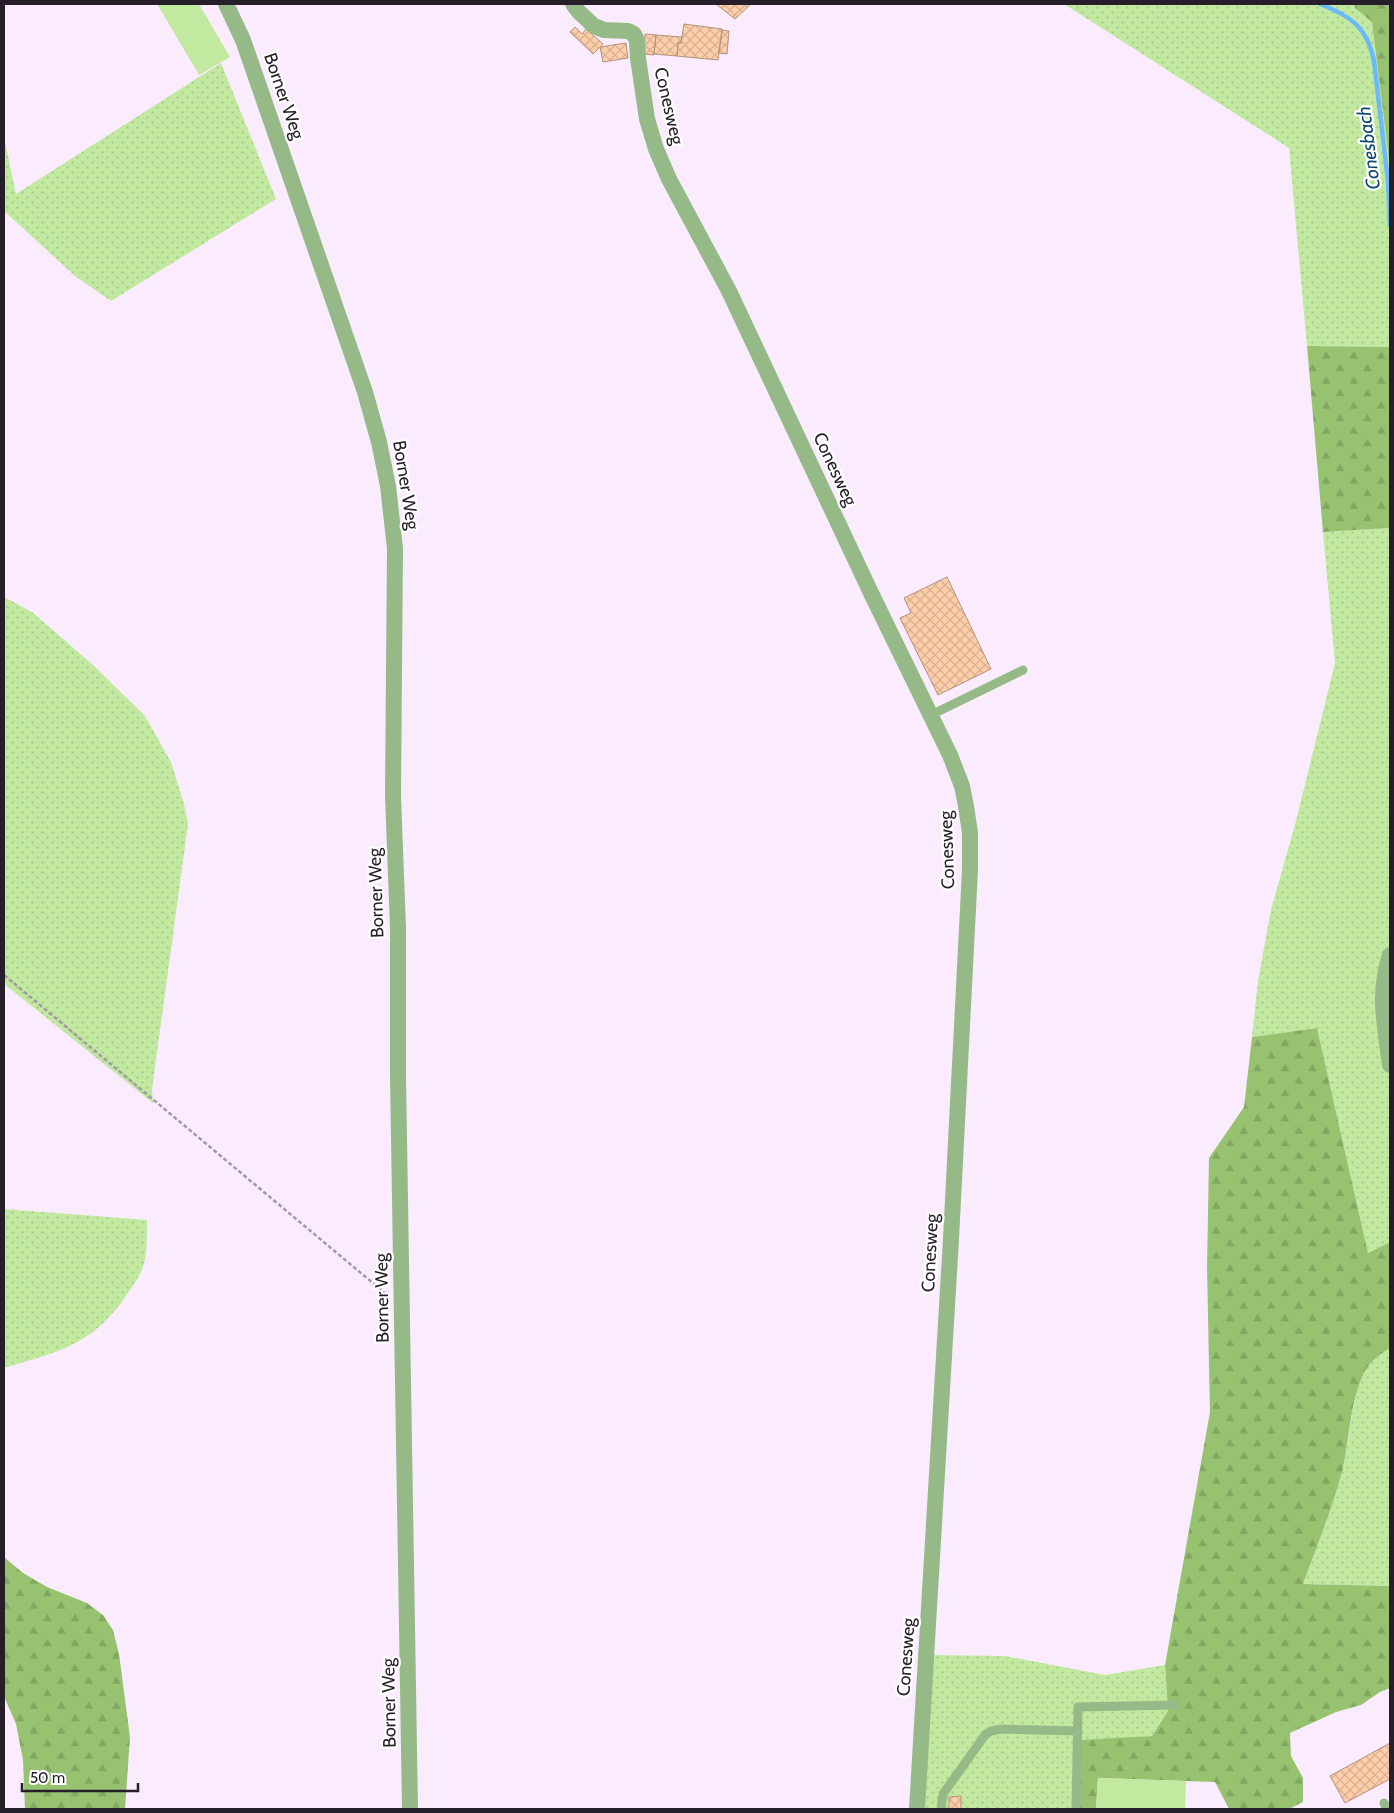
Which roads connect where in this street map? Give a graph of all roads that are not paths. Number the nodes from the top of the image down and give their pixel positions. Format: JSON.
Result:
{"nodes":[{"id":1,"x":226,"y":4,"type":"edge"},
{"id":2,"x":573,"y":4,"type":"edge"},
{"id":3,"x":1023,"y":670,"type":"dead end"},
{"id":4,"x":930,"y":715,"type":"junction"},
{"id":5,"x":1390,"y":955,"type":"edge"},
{"id":6,"x":1390,"y":1065,"type":"edge"},
{"id":7,"x":1175,"y":1705,"type":"dead end"},
{"id":8,"x":1078,"y":1731,"type":"junction"},
{"id":9,"x":410,"y":1809,"type":"edge"},
{"id":10,"x":917,"y":1809,"type":"edge"},
{"id":11,"x":942,"y":1809,"type":"edge"},
{"id":12,"x":1076,"y":1809,"type":"edge"}],
"edges":[{"from":1,"to":9,"type":"street","name":"Borner Weg"},
{"from":2,"to":4,"type":"street","name":"Conesweg"},
{"from":3,"to":4,"type":"lane"},
{"from":4,"to":10,"type":"street","name":"Conesweg"},
{"from":5,"to":6,"type":"street"},
{"from":7,"to":8,"type":"lane"},
{"from":8,"to":11,"type":"lane"},
{"from":8,"to":12,"type":"lane"}]}
